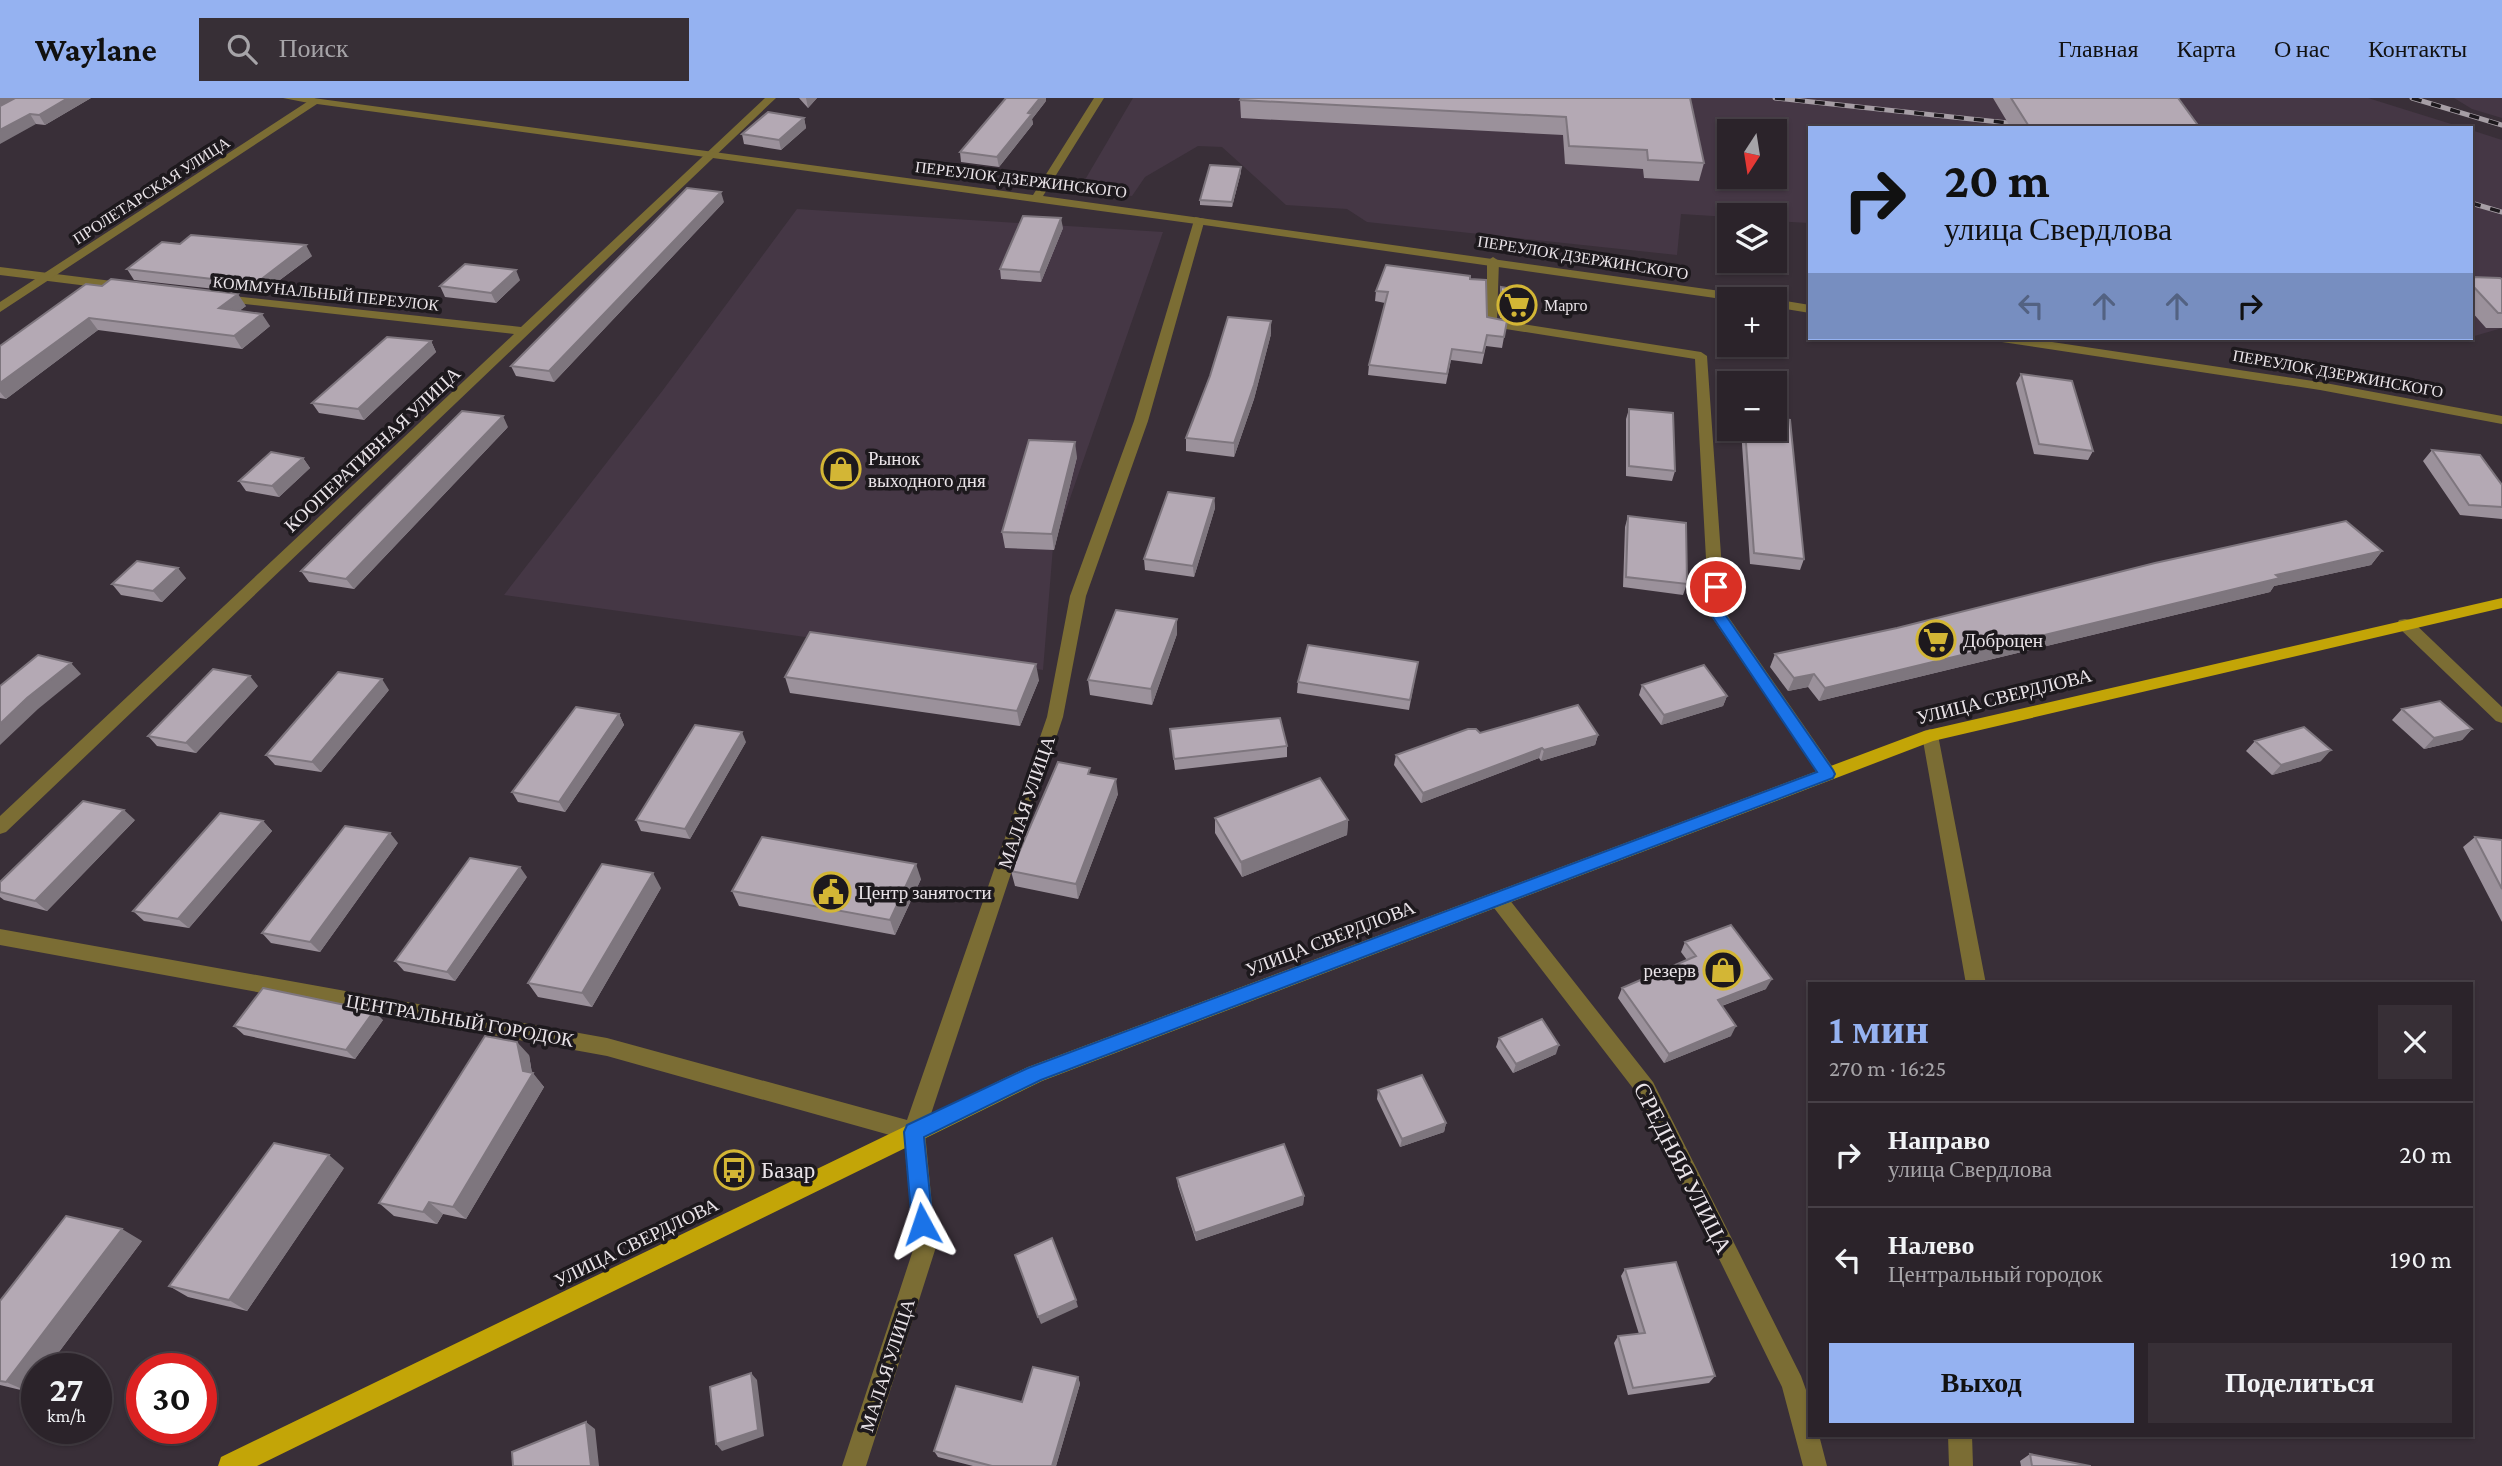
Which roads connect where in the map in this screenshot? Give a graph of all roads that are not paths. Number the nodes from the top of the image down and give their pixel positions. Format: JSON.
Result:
{"nodes":[{"id":1,"x":288,"y":98,"type":"edge"},
{"id":2,"x":771,"y":98,"type":"edge"},
{"id":3,"x":1099,"y":98,"type":"edge"},
{"id":4,"x":317,"y":100,"type":"edge"},
{"id":5,"x":710,"y":156,"type":"junction"},
{"id":6,"x":1036,"y":199,"type":"junction"},
{"id":7,"x":1199,"y":219,"type":"junction"},
{"id":8,"x":1493,"y":261,"type":"junction"},
{"id":9,"x":0,"y":271,"type":"edge"},
{"id":10,"x":46,"y":278,"type":"junction"},
{"id":11,"x":142,"y":289,"type":"edge"},
{"id":12,"x":1717,"y":294,"type":"edge"},
{"id":13,"x":210,"y":296,"type":"edge"},
{"id":14,"x":1787,"y":305,"type":"edge"},
{"id":15,"x":0,"y":308,"type":"edge"},
{"id":16,"x":1808,"y":309,"type":"edge"},
{"id":17,"x":524,"y":331,"type":"junction"},
{"id":18,"x":2015,"y":340,"type":"edge"},
{"id":19,"x":2502,"y":419,"type":"edge"},
{"id":20,"x":2502,"y":603,"type":"edge"},
{"id":21,"x":2405,"y":624,"type":"junction"},
{"id":22,"x":2502,"y":717,"type":"edge"},
{"id":23,"x":1930,"y":735,"type":"junction"},
{"id":24,"x":1828,"y":774,"type":"junction"},
{"id":25,"x":0,"y":827,"type":"edge"},
{"id":26,"x":1499,"y":899,"type":"junction"},
{"id":27,"x":0,"y":937,"type":"edge"},
{"id":28,"x":1976,"y":982,"type":"edge"},
{"id":29,"x":914,"y":1132,"type":"junction"},
{"id":30,"x":1959,"y":1437,"type":"edge"},
{"id":31,"x":230,"y":1466,"type":"edge"},
{"id":32,"x":854,"y":1466,"type":"edge"},
{"id":33,"x":1815,"y":1466,"type":"edge"},
{"id":34,"x":1961,"y":1466,"type":"edge"}],
"edges":[{"from":1,"to":4,"type":"street","name":"ПЕРЕУЛОК ДЗЕРЖИНСКОГО"},
{"from":2,"to":5,"type":"street","name":"КООПЕРАТИВНАЯ УЛИЦА"},
{"from":3,"to":6,"type":"street"},
{"from":4,"to":5,"type":"street","name":"ПЕРЕУЛОК ДЗЕРЖИНСКОГО"},
{"from":4,"to":10,"type":"street","name":"ПРОЛЕТАРСКАЯ УЛИЦА"},
{"from":5,"to":6,"type":"street","name":"ПЕРЕУЛОК ДЗЕРЖИНСКОГО"},
{"from":5,"to":17,"type":"street","name":"КООПЕРАТИВНАЯ УЛИЦА"},
{"from":6,"to":7,"type":"street","name":"ПЕРЕУЛОК ДЗЕРЖИНСКОГО"},
{"from":7,"to":8,"type":"street","name":"ПЕРЕУЛОК ДЗЕРЖИНСКОГО"},
{"from":7,"to":29,"type":"street","name":"МАЛАЯ УЛИЦА"},
{"from":8,"to":12,"type":"street","name":"ПЕРЕУЛОК ДЗЕРЖИНСКОГО"},
{"from":8,"to":24,"type":"street"},
{"from":9,"to":10,"type":"street"},
{"from":10,"to":11,"type":"street"},
{"from":10,"to":15,"type":"street","name":"ПРОЛЕТАРСКАЯ УЛИЦА"},
{"from":13,"to":17,"type":"street","name":"КОММУНАЛЬНЫЙ ПЕРЕУЛОК"},
{"from":14,"to":16,"type":"street"},
{"from":17,"to":25,"type":"street","name":"КООПЕРАТИВНАЯ УЛИЦА"},
{"from":18,"to":19,"type":"street","name":"ПЕРЕУЛОК ДЗЕРЖИНСКОГО"},
{"from":20,"to":21,"type":"main road","name":"УЛИЦА СВЕРДЛОВА"},
{"from":21,"to":22,"type":"street"},
{"from":21,"to":23,"type":"main road","name":"УЛИЦА СВЕРДЛОВА"},
{"from":23,"to":24,"type":"main road","name":"УЛИЦА СВЕРДЛОВА"},
{"from":23,"to":28,"type":"street"},
{"from":24,"to":26,"type":"main road","name":"УЛИЦА СВЕРДЛОВА"},
{"from":26,"to":29,"type":"main road","name":"УЛИЦА СВЕРДЛОВА"},
{"from":26,"to":33,"type":"street","name":"СРЕДНЯЯ УЛИЦА"},
{"from":27,"to":29,"type":"street","name":"ЦЕНТРАЛЬНЫЙ ГОРОДОК"},
{"from":29,"to":31,"type":"main road","name":"УЛИЦА СВЕРДЛОВА"},
{"from":29,"to":32,"type":"street","name":"МАЛАЯ УЛИЦА"},
{"from":30,"to":34,"type":"street"}]}
